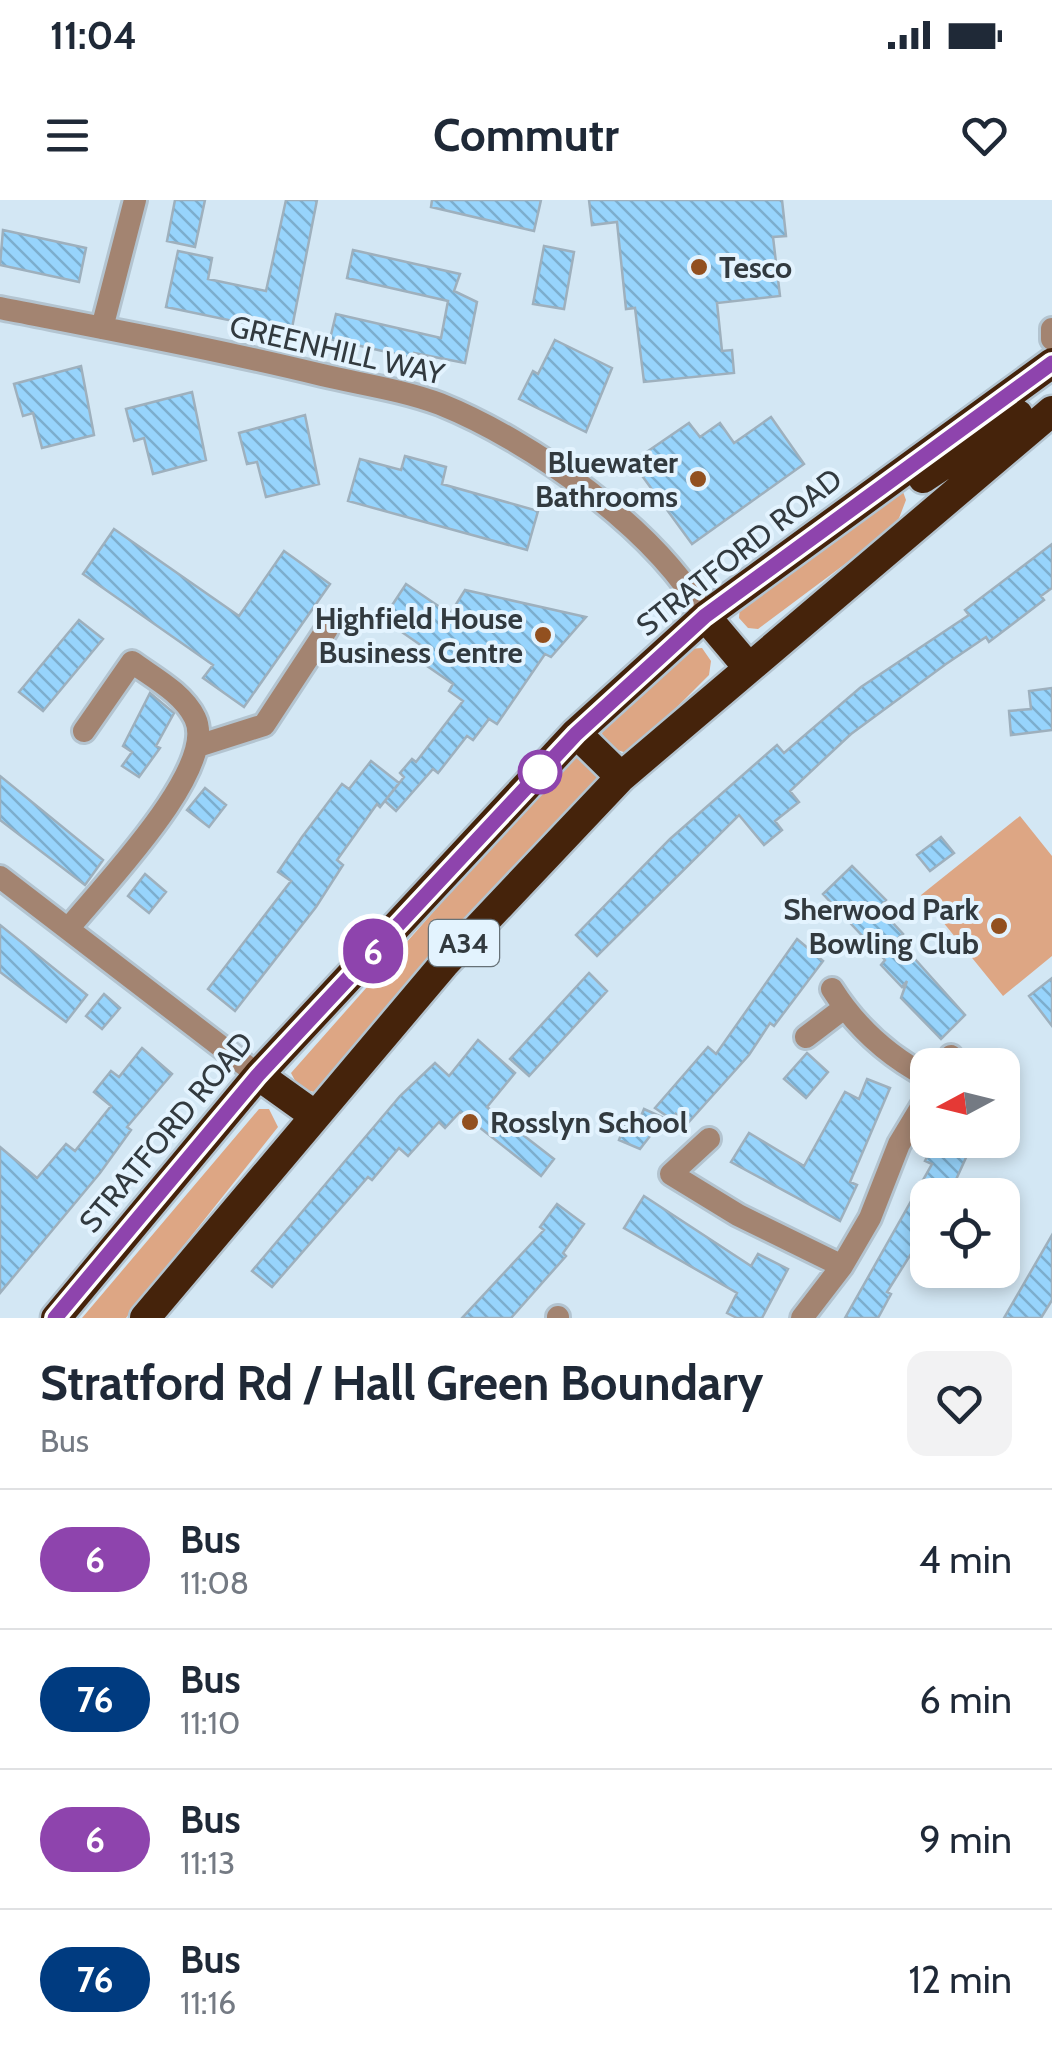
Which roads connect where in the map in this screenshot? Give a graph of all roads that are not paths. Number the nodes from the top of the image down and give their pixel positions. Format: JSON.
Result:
{"nodes":[{"id":1,"x":135,"y":200,"type":"edge"},
{"id":2,"x":0,"y":308,"type":"edge"},
{"id":3,"x":102,"y":328,"type":"junction"},
{"id":4,"x":1052,"y":329,"type":"edge"},
{"id":5,"x":1052,"y":339,"type":"edge"},
{"id":6,"x":1052,"y":364,"type":"edge"},
{"id":7,"x":1052,"y":398,"type":"edge"},
{"id":8,"x":1052,"y":411,"type":"edge"},
{"id":9,"x":926,"y":481,"type":"junction"},
{"id":10,"x":705,"y":616,"type":"junction"},
{"id":11,"x":327,"y":630,"type":"dead end"},
{"id":12,"x":748,"y":667,"type":"junction"},
{"id":13,"x":84,"y":730,"type":"dead end"},
{"id":14,"x":576,"y":734,"type":"junction"},
{"id":15,"x":201,"y":745,"type":"junction"},
{"id":16,"x":621,"y":778,"type":"junction"},
{"id":17,"x":0,"y":877,"type":"edge"},
{"id":18,"x":68,"y":929,"type":"junction"},
{"id":19,"x":806,"y":1037,"type":"dead end"},
{"id":20,"x":910,"y":1068,"type":"edge"},
{"id":21,"x":258,"y":1075,"type":"junction"},
{"id":22,"x":314,"y":1115,"type":"junction"},
{"id":23,"x":910,"y":1132,"type":"edge"},
{"id":24,"x":710,"y":1139,"type":"dead end"},
{"id":25,"x":842,"y":1266,"type":"junction"},
{"id":26,"x":56,"y":1318,"type":"edge"},
{"id":27,"x":145,"y":1318,"type":"edge"},
{"id":28,"x":802,"y":1318,"type":"edge"}],
"edges":[{"from":1,"to":3,"type":"street"},
{"from":2,"to":3,"type":"street","name":"GREENHILL WAY"},
{"from":3,"to":10,"type":"street","name":"GREENHILL WAY"},
{"from":4,"to":5,"type":"street"},
{"from":6,"to":9,"type":"highway","name":"STRATFORD ROAD","number":"A34"},
{"from":7,"to":9,"type":"highway"},
{"from":8,"to":9,"type":"highway","name":"STRATFORD ROAD","number":"A34"},
{"from":9,"to":10,"type":"highway","name":"STRATFORD ROAD","number":"A34"},
{"from":9,"to":12,"type":"highway","name":"STRATFORD ROAD","number":"A34"},
{"from":10,"to":12,"type":"highway"},
{"from":10,"to":14,"type":"highway","name":"STRATFORD ROAD","number":"A34"},
{"from":11,"to":15,"type":"street"},
{"from":12,"to":16,"type":"highway","name":"STRATFORD ROAD","number":"A34"},
{"from":13,"to":15,"type":"street"},
{"from":14,"to":16,"type":"highway"},
{"from":14,"to":21,"type":"highway","name":"STRATFORD ROAD","number":"A34"},
{"from":15,"to":18,"type":"street"},
{"from":16,"to":22,"type":"highway","name":"STRATFORD ROAD","number":"A34"},
{"from":17,"to":18,"type":"street"},
{"from":18,"to":21,"type":"street"},
{"from":19,"to":20,"type":"street"},
{"from":21,"to":22,"type":"highway"},
{"from":21,"to":26,"type":"highway","name":"STRATFORD ROAD","number":"A34"},
{"from":22,"to":27,"type":"highway","name":"STRATFORD ROAD","number":"A34"},
{"from":23,"to":25,"type":"street"},
{"from":24,"to":25,"type":"street"},
{"from":25,"to":28,"type":"street"}]}
